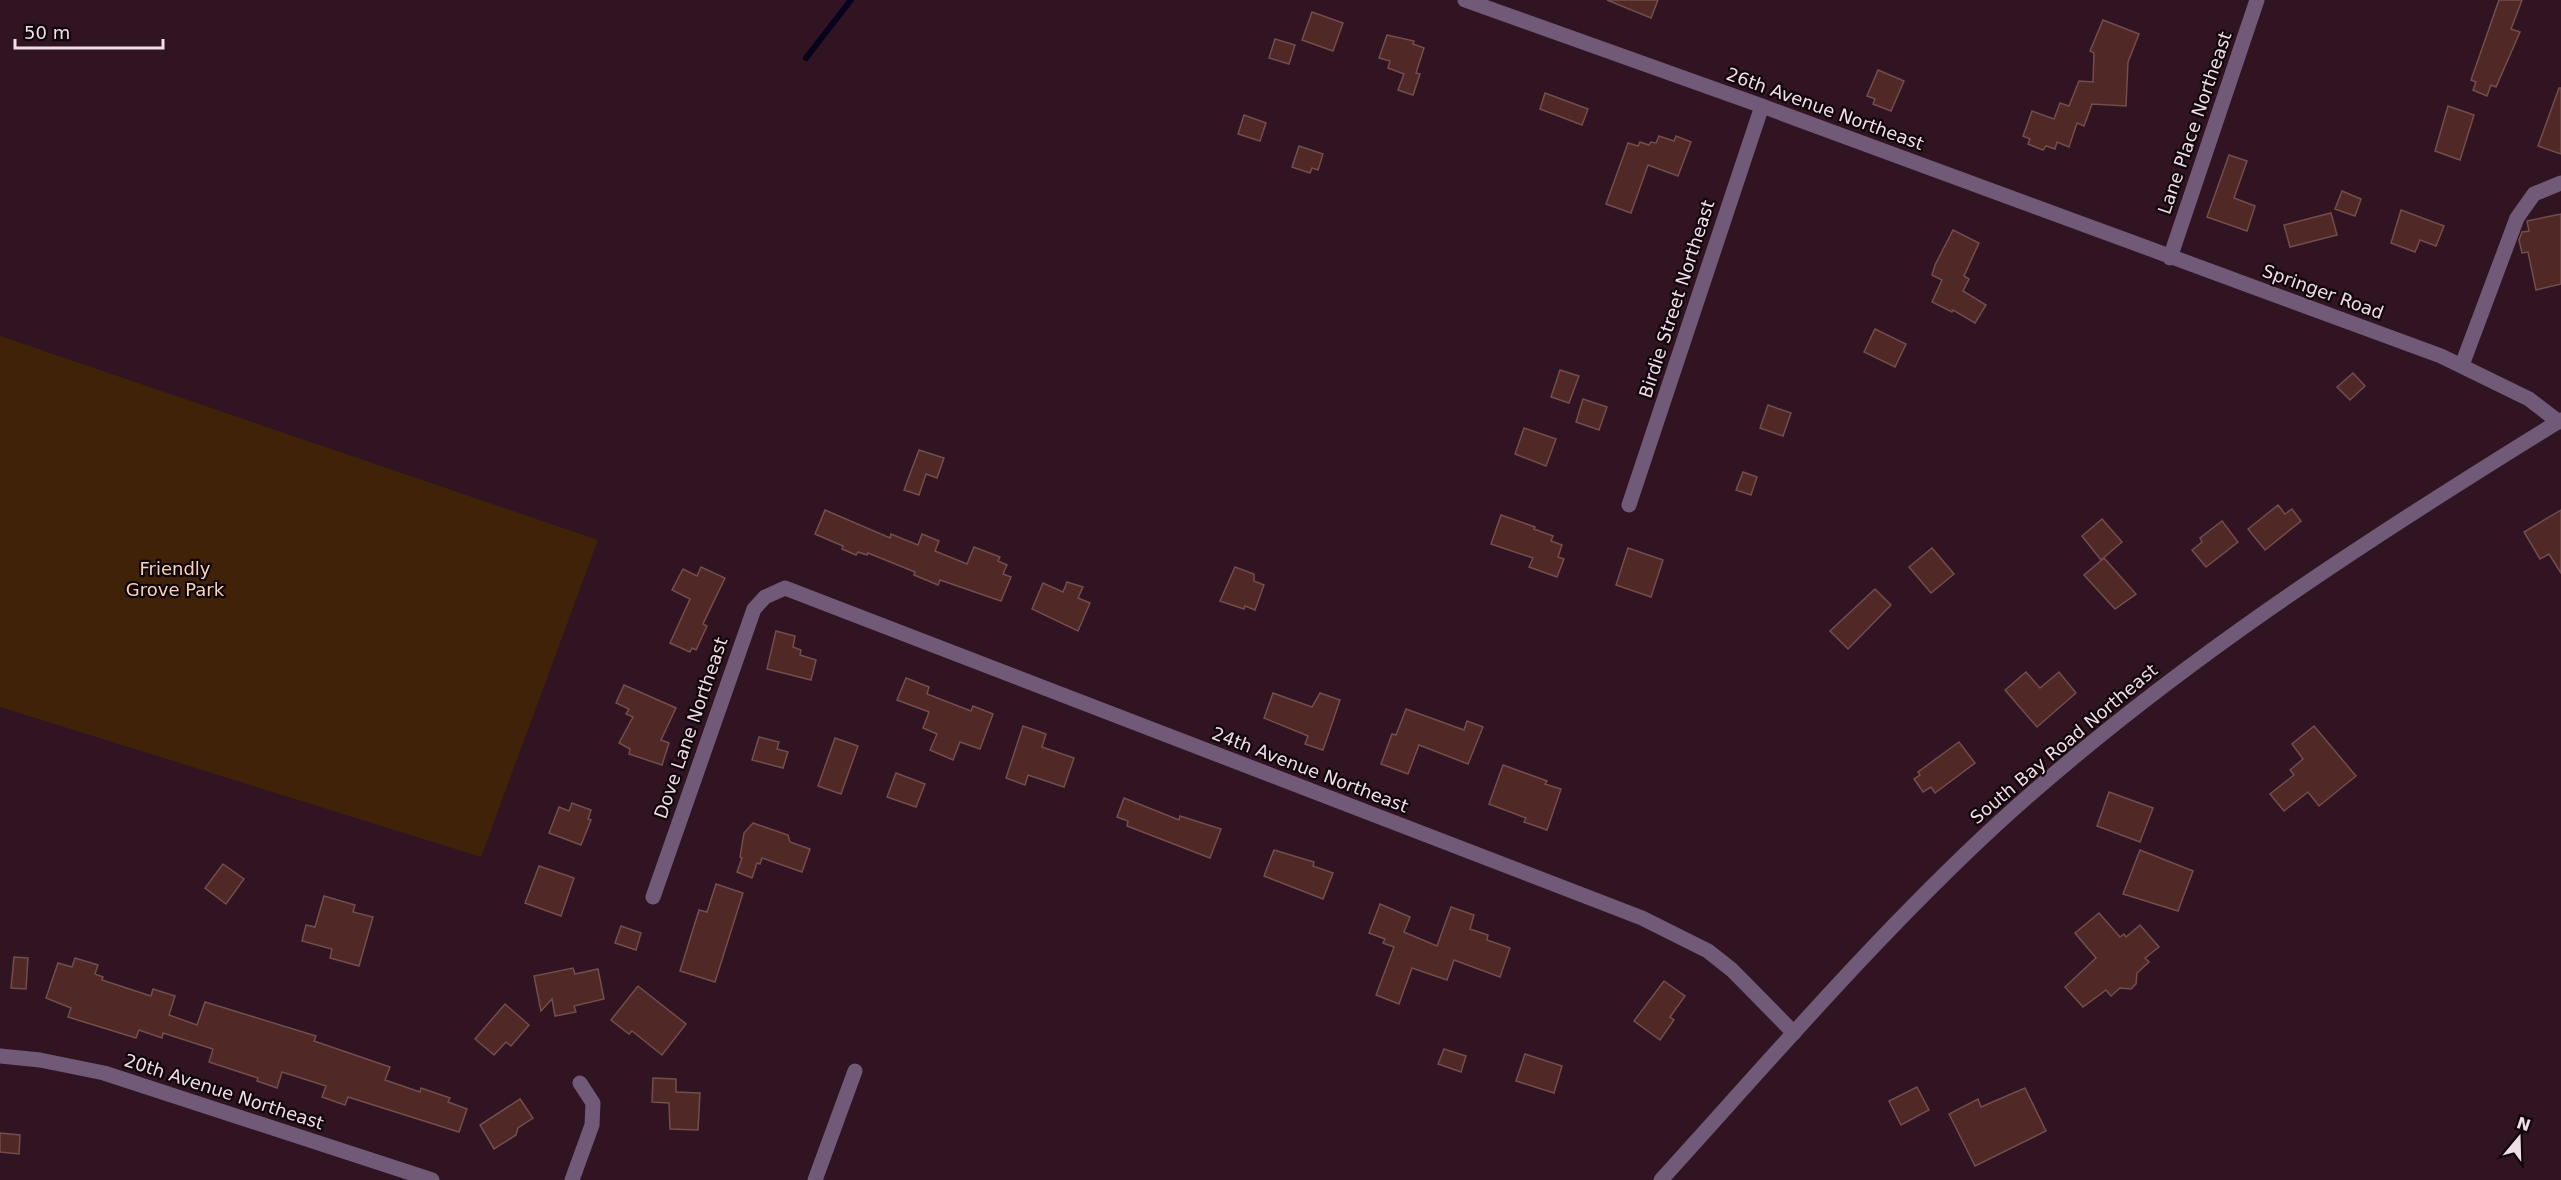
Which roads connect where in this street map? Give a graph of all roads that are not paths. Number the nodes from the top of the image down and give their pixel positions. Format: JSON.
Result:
{"nodes":[{"id":1,"x":1465,"y":0,"type":"edge"},
{"id":2,"x":2257,"y":0,"type":"edge"},
{"id":3,"x":1762,"y":106,"type":"junction"},
{"id":4,"x":2561,"y":183,"type":"edge"},
{"id":5,"x":2170,"y":258,"type":"junction"},
{"id":6,"x":2462,"y":365,"type":"junction"},
{"id":7,"x":2560,"y":421,"type":"edge"},
{"id":8,"x":1629,"y":505,"type":"dead end"},
{"id":9,"x":785,"y":588,"type":"joint"},
{"id":10,"x":653,"y":897,"type":"dead end"},
{"id":11,"x":1794,"y":1034,"type":"junction"},
{"id":12,"x":0,"y":1056,"type":"edge"},
{"id":13,"x":855,"y":1071,"type":"dead end"},
{"id":14,"x":580,"y":1083,"type":"dead end"},
{"id":15,"x":432,"y":1180,"type":"edge"},
{"id":16,"x":572,"y":1180,"type":"edge"},
{"id":17,"x":815,"y":1180,"type":"edge"},
{"id":18,"x":1661,"y":1180,"type":"edge"}],
"edges":[{"from":1,"to":3,"type":"street","name":"26th Avenue Northeast"},
{"from":2,"to":5,"type":"street","name":"Lane Place Northeast"},
{"from":3,"to":5,"type":"street","name":"26th Avenue Northeast"},
{"from":3,"to":8,"type":"street","name":"Birdie Street Northeast"},
{"from":4,"to":6,"type":"street"},
{"from":5,"to":6,"type":"street","name":"Springer Road"},
{"from":6,"to":7,"type":"street"},
{"from":7,"to":11,"type":"street","name":"South Bay Road Northeast"},
{"from":9,"to":10,"type":"street","name":"Dove Lane Northeast"},
{"from":9,"to":11,"type":"street","name":"24th Avenue Northeast"},
{"from":11,"to":18,"type":"street","name":"South Bay Road Northeast"},
{"from":12,"to":15,"type":"street","name":"20th Avenue Northeast"},
{"from":13,"to":17,"type":"street"},
{"from":14,"to":16,"type":"street"}]}
